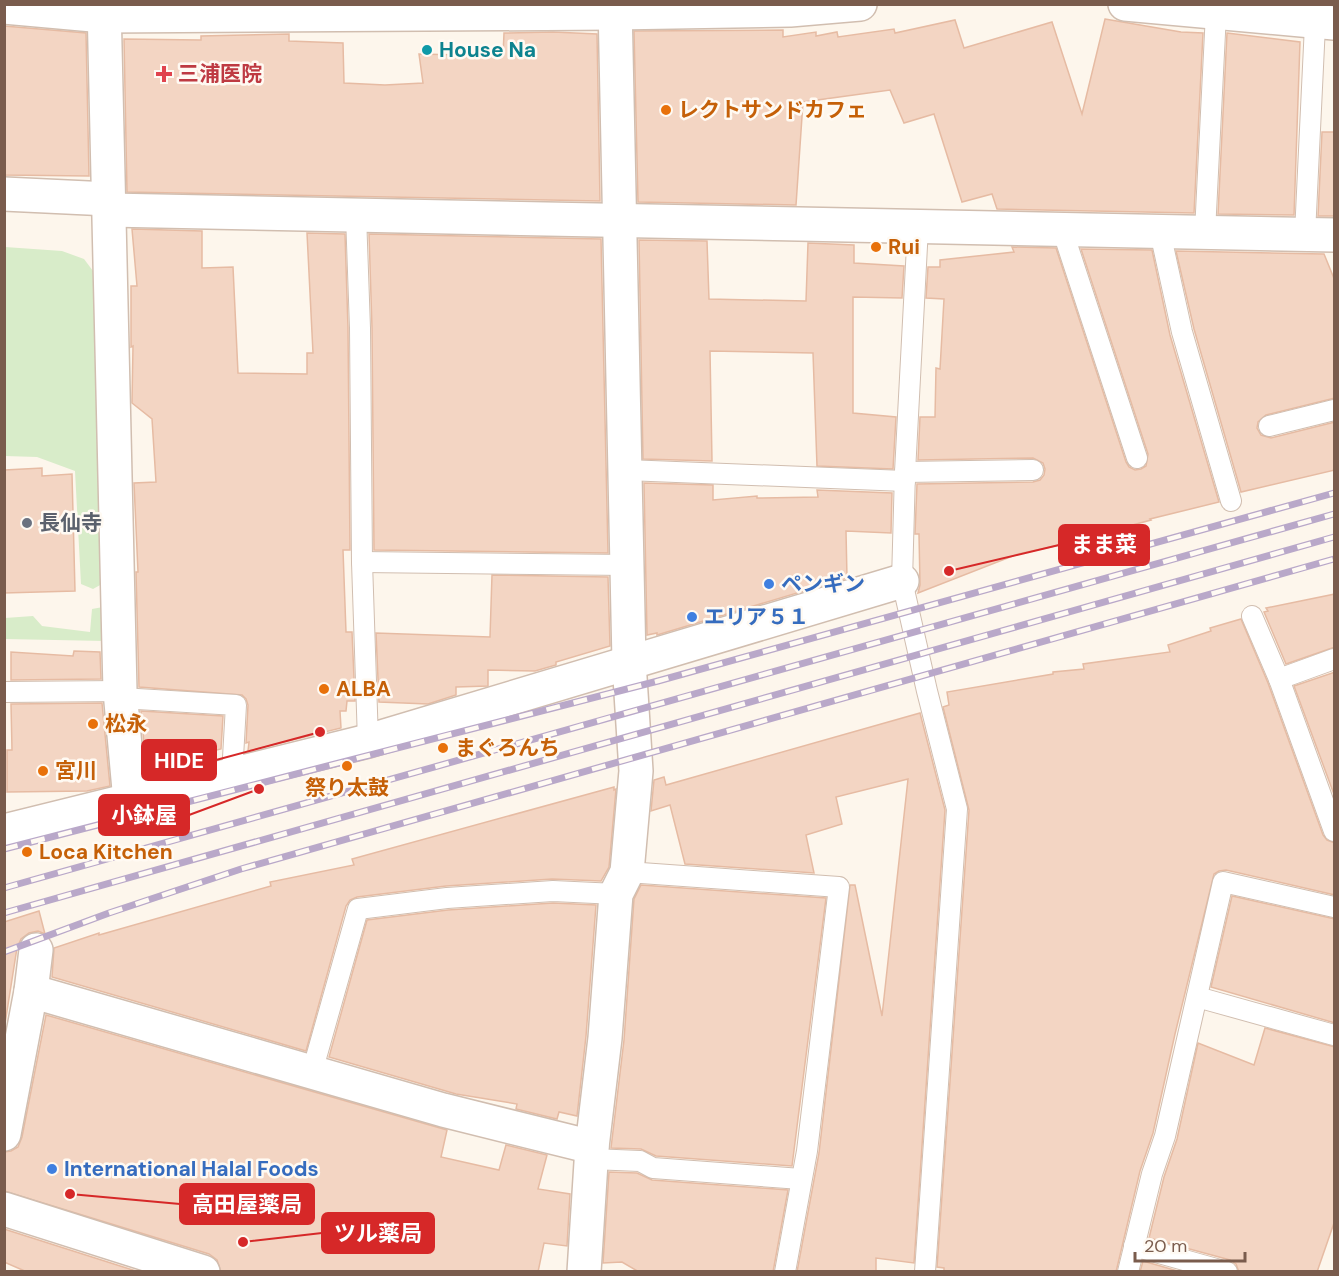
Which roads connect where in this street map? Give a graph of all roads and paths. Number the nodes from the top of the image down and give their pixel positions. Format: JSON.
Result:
{"nodes":[{"id":1,"x":860,"y":4,"type":"edge"},
{"id":2,"x":1125,"y":4,"type":"edge"},
{"id":3,"x":4,"y":7,"type":"edge"},
{"id":4,"x":615,"y":9,"type":"edge"},
{"id":5,"x":104,"y":10,"type":"edge"},
{"id":6,"x":1207,"y":10,"type":"edge"},
{"id":7,"x":1322,"y":16,"type":"edge"},
{"id":8,"x":4,"y":194,"type":"edge"},
{"id":9,"x":109,"y":205,"type":"junction"},
{"id":10,"x":356,"y":215,"type":"junction"},
{"id":11,"x":620,"y":220,"type":"junction"},
{"id":12,"x":918,"y":227,"type":"junction"},
{"id":13,"x":1062,"y":229,"type":"junction"},
{"id":14,"x":1160,"y":231,"type":"junction"},
{"id":15,"x":1205,"y":232,"type":"junction"},
{"id":16,"x":1320,"y":235,"type":"edge"},
{"id":17,"x":1335,"y":410,"type":"edge"},
{"id":18,"x":1269,"y":426,"type":"dead end"},
{"id":19,"x":1137,"y":458,"type":"dead end"},
{"id":20,"x":626,"y":470,"type":"junction"},
{"id":21,"x":1033,"y":470,"type":"dead end"},
{"id":22,"x":905,"y":476,"type":"junction"},
{"id":23,"x":1231,"y":501,"type":"dead end"},
{"id":24,"x":362,"y":562,"type":"junction"},
{"id":25,"x":627,"y":565,"type":"junction"},
{"id":26,"x":902,"y":581,"type":"junction"},
{"id":27,"x":1252,"y":616,"type":"dead end"},
{"id":28,"x":1335,"y":659,"type":"edge"},
{"id":29,"x":629,"y":662,"type":"junction"},
{"id":30,"x":1279,"y":680,"type":"junction"},
{"id":31,"x":4,"y":692,"type":"edge"},
{"id":32,"x":120,"y":694,"type":"junction"},
{"id":33,"x":368,"y":741,"type":"junction"},
{"id":34,"x":232,"y":775,"type":"junction"},
{"id":35,"x":130,"y":801,"type":"junction"},
{"id":36,"x":4,"y":831,"type":"edge"},
{"id":37,"x":1335,"y":831,"type":"edge"},
{"id":38,"x":622,"y":883,"type":"junction"},
{"id":39,"x":1335,"y":907,"type":"edge"},
{"id":40,"x":36,"y":950,"type":"dead end"},
{"id":41,"x":31,"y":991,"type":"junction"},
{"id":42,"x":1197,"y":997,"type":"junction"},
{"id":43,"x":1335,"y":1035,"type":"edge"},
{"id":44,"x":312,"y":1072,"type":"junction"},
{"id":45,"x":4,"y":1134,"type":"edge"},
{"id":46,"x":592,"y":1153,"type":"junction"},
{"id":47,"x":801,"y":1179,"type":"junction"},
{"id":48,"x":4,"y":1209,"type":"edge"},
{"id":49,"x":1134,"y":1246,"type":"junction"},
{"id":50,"x":203,"y":1272,"type":"edge"},
{"id":51,"x":584,"y":1272,"type":"edge"},
{"id":52,"x":785,"y":1272,"type":"edge"},
{"id":53,"x":925,"y":1272,"type":"edge"},
{"id":54,"x":1128,"y":1272,"type":"edge"},
{"id":55,"x":1227,"y":1272,"type":"edge"}],
"edges":[{"from":1,"to":4,"type":"street"},
{"from":2,"to":6,"type":"street"},
{"from":3,"to":5,"type":"street"},
{"from":4,"to":5,"type":"street"},
{"from":4,"to":11,"type":"street"},
{"from":5,"to":9,"type":"street"},
{"from":6,"to":7,"type":"street"},
{"from":6,"to":15,"type":"lane"},
{"from":7,"to":16,"type":"lane"},
{"from":8,"to":9,"type":"street"},
{"from":9,"to":10,"type":"street"},
{"from":9,"to":32,"type":"street"},
{"from":10,"to":11,"type":"street"},
{"from":10,"to":24,"type":"lane"},
{"from":11,"to":12,"type":"street"},
{"from":11,"to":20,"type":"street"},
{"from":12,"to":13,"type":"street"},
{"from":12,"to":22,"type":"lane"},
{"from":13,"to":14,"type":"street"},
{"from":13,"to":19,"type":"lane"},
{"from":14,"to":15,"type":"street"},
{"from":14,"to":23,"type":"lane"},
{"from":15,"to":16,"type":"street"},
{"from":17,"to":18,"type":"lane"},
{"from":20,"to":22,"type":"lane"},
{"from":20,"to":25,"type":"street"},
{"from":21,"to":22,"type":"lane"},
{"from":22,"to":26,"type":"lane"},
{"from":24,"to":25,"type":"lane"},
{"from":24,"to":33,"type":"lane"},
{"from":25,"to":29,"type":"street"},
{"from":26,"to":29,"type":"street"},
{"from":26,"to":53,"type":"lane"},
{"from":27,"to":30,"type":"lane"},
{"from":28,"to":30,"type":"lane"},
{"from":29,"to":33,"type":"street"},
{"from":29,"to":38,"type":"street"},
{"from":30,"to":37,"type":"lane"},
{"from":31,"to":32,"type":"lane"},
{"from":32,"to":34,"type":"lane"},
{"from":32,"to":35,"type":"street"},
{"from":33,"to":34,"type":"street"},
{"from":34,"to":35,"type":"street"},
{"from":35,"to":36,"type":"street"},
{"from":38,"to":44,"type":"lane"},
{"from":38,"to":46,"type":"street"},
{"from":38,"to":47,"type":"lane"},
{"from":39,"to":42,"type":"lane"},
{"from":40,"to":41,"type":"street"},
{"from":41,"to":44,"type":"street"},
{"from":41,"to":45,"type":"street"},
{"from":42,"to":43,"type":"lane"},
{"from":42,"to":49,"type":"lane"},
{"from":44,"to":46,"type":"street"},
{"from":46,"to":47,"type":"lane"},
{"from":46,"to":51,"type":"street"},
{"from":47,"to":52,"type":"lane"},
{"from":48,"to":50,"type":"street"},
{"from":49,"to":54,"type":"lane"},
{"from":49,"to":55,"type":"lane"}]}
